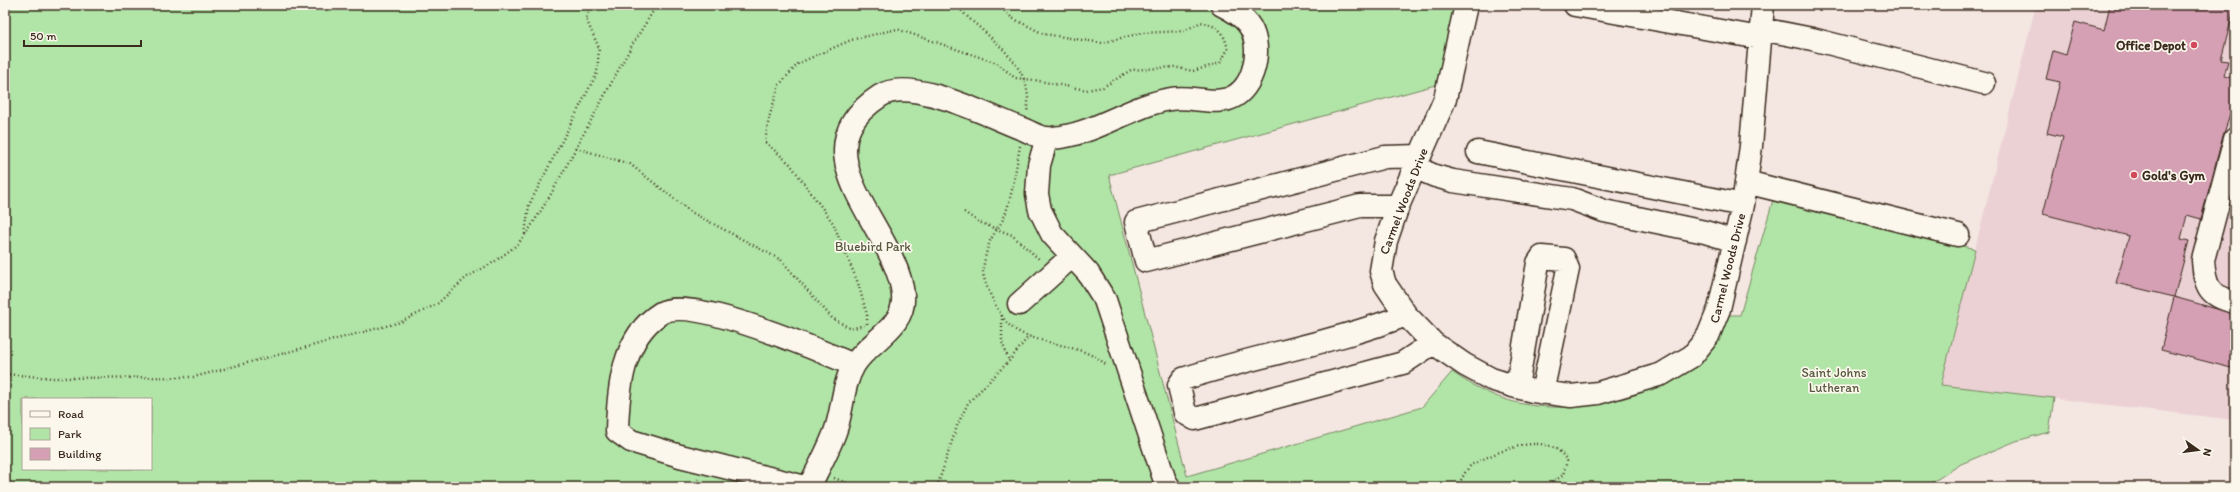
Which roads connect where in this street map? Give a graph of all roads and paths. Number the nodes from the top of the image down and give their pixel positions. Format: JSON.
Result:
{"nodes":[{"id":1,"x":590,"y":5,"type":"edge"},
{"id":2,"x":657,"y":5,"type":"edge"},
{"id":3,"x":998,"y":5,"type":"edge"},
{"id":4,"x":1222,"y":5,"type":"edge"},
{"id":5,"x":1466,"y":5,"type":"edge"},
{"id":6,"x":1575,"y":5,"type":"edge"},
{"id":7,"x":1763,"y":5,"type":"edge"},
{"id":8,"x":1761,"y":34,"type":"junction"},
{"id":9,"x":1984,"y":83,"type":"dead end"},
{"id":10,"x":1047,"y":138,"type":"junction"},
{"id":11,"x":2235,"y":139,"type":"edge"},
{"id":12,"x":576,"y":148,"type":"junction"},
{"id":13,"x":1478,"y":152,"type":"dead end"},
{"id":14,"x":1417,"y":162,"type":"junction"},
{"id":15,"x":1746,"y":182,"type":"junction"},
{"id":16,"x":1743,"y":205,"type":"junction"},
{"id":17,"x":1398,"y":206,"type":"junction"},
{"id":18,"x":964,"y":212,"type":"dead end"},
{"id":19,"x":525,"y":234,"type":"junction"},
{"id":20,"x":1958,"y":235,"type":"dead end"},
{"id":21,"x":1735,"y":241,"type":"junction"},
{"id":22,"x":1071,"y":256,"type":"junction"},
{"id":23,"x":1052,"y":273,"type":"junction"},
{"id":24,"x":2235,"y":302,"type":"edge"},
{"id":25,"x":1011,"y":310,"type":"joint"},
{"id":26,"x":1406,"y":315,"type":"junction"},
{"id":27,"x":1029,"y":336,"type":"dead end"},
{"id":28,"x":1433,"y":343,"type":"junction"},
{"id":29,"x":1009,"y":361,"type":"junction"},
{"id":30,"x":854,"y":365,"type":"junction"},
{"id":31,"x":5,"y":374,"type":"edge"},
{"id":32,"x":1517,"y":387,"type":"junction"},
{"id":33,"x":1542,"y":393,"type":"junction"},
{"id":34,"x":810,"y":482,"type":"edge"},
{"id":35,"x":858,"y":487,"type":"edge"},
{"id":36,"x":937,"y":487,"type":"edge"},
{"id":37,"x":1169,"y":487,"type":"edge"},
{"id":38,"x":1457,"y":487,"type":"edge"},
{"id":39,"x":1546,"y":487,"type":"edge"}],
"edges":[{"from":1,"to":19,"type":"path"},
{"from":2,"to":12,"type":"path"},
{"from":3,"to":12,"type":"path"},
{"from":4,"to":10,"type":"street"},
{"from":5,"to":14,"type":"street","name":"Carmel Woods Drive"},
{"from":6,"to":8,"type":"street"},
{"from":7,"to":8,"type":"street","name":"Carmel Woods Drive"},
{"from":8,"to":9,"type":"street"},
{"from":8,"to":15,"type":"street","name":"Carmel Woods Drive"},
{"from":10,"to":22,"type":"street"},
{"from":10,"to":30,"type":"street"},
{"from":11,"to":24,"type":"street"},
{"from":12,"to":19,"type":"path"},
{"from":13,"to":16,"type":"street"},
{"from":14,"to":17,"type":"street","name":"Carmel Woods Drive"},
{"from":14,"to":17,"type":"street"},
{"from":14,"to":21,"type":"street"},
{"from":15,"to":16,"type":"street","name":"Carmel Woods Drive"},
{"from":15,"to":20,"type":"street"},
{"from":16,"to":21,"type":"street","name":"Carmel Woods Drive"},
{"from":17,"to":26,"type":"street","name":"Carmel Woods Drive"},
{"from":18,"to":23,"type":"path"},
{"from":19,"to":31,"type":"path"},
{"from":21,"to":33,"type":"street","name":"Carmel Woods Drive"},
{"from":22,"to":23,"type":"street"},
{"from":22,"to":37,"type":"street"},
{"from":23,"to":25,"type":"street"},
{"from":25,"to":29,"type":"path"},
{"from":26,"to":28,"type":"street","name":"Carmel Woods Drive"},
{"from":26,"to":28,"type":"street"},
{"from":27,"to":29,"type":"path"},
{"from":28,"to":32,"type":"street","name":"Carmel Woods Drive"},
{"from":29,"to":36,"type":"path"},
{"from":30,"to":34,"type":"street"},
{"from":30,"to":34,"type":"street"},
{"from":32,"to":33,"type":"street","name":"Carmel Woods Drive"},
{"from":32,"to":33,"type":"street"},
{"from":34,"to":35,"type":"path"},
{"from":38,"to":39,"type":"path"}]}
